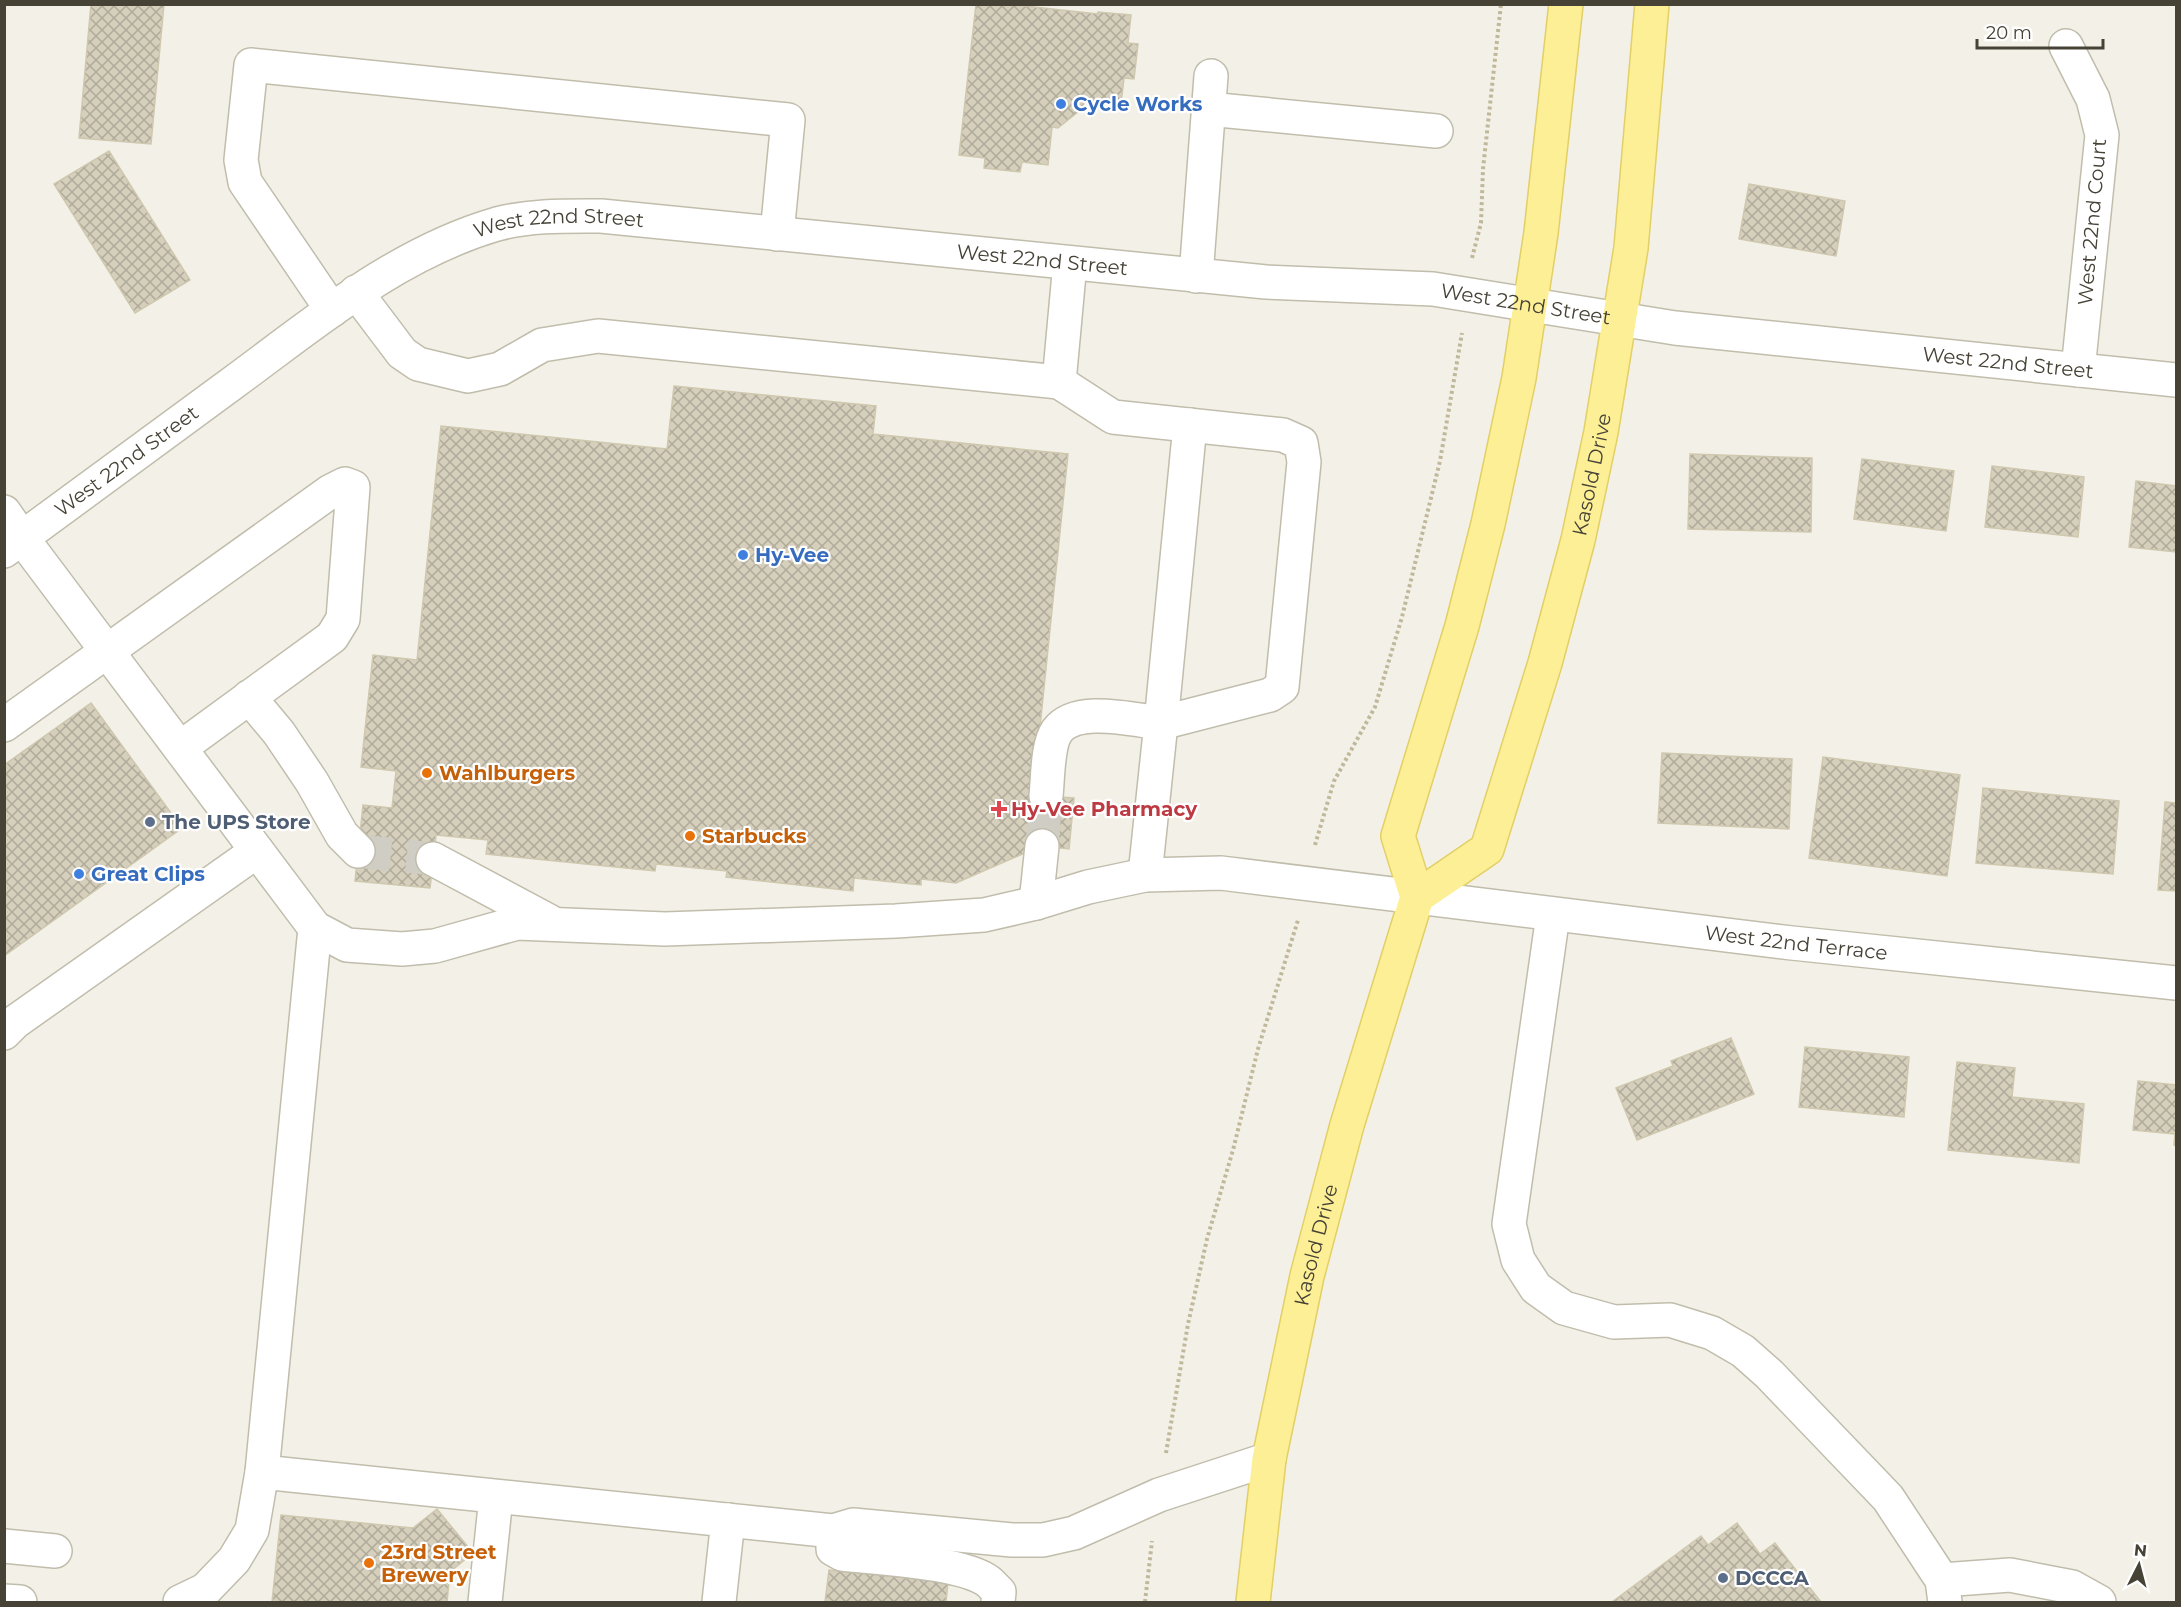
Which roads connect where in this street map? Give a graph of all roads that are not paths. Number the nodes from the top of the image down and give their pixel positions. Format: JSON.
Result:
{"nodes":[{"id":1,"x":1566,"y":4,"type":"edge"},
{"id":2,"x":1653,"y":4,"type":"edge"},
{"id":3,"x":2066,"y":46,"type":"dead end"},
{"id":4,"x":1211,"y":76,"type":"dead end"},
{"id":5,"x":1208,"y":109,"type":"junction"},
{"id":6,"x":1436,"y":131,"type":"dead end"},
{"id":7,"x":777,"y":234,"type":"junction"},
{"id":8,"x":1070,"y":263,"type":"junction"},
{"id":9,"x":1196,"y":276,"type":"junction"},
{"id":10,"x":344,"y":301,"type":"junction"},
{"id":11,"x":1530,"y":304,"type":"junction"},
{"id":12,"x":1620,"y":320,"type":"junction"},
{"id":13,"x":2078,"y":370,"type":"junction"},
{"id":14,"x":2176,"y":380,"type":"edge"},
{"id":15,"x":1059,"y":382,"type":"junction"},
{"id":16,"x":1190,"y":425,"type":"junction"},
{"id":17,"x":10,"y":534,"type":"edge"},
{"id":18,"x":107,"y":652,"type":"junction"},
{"id":19,"x":249,"y":697,"type":"junction"},
{"id":20,"x":1161,"y":723,"type":"junction"},
{"id":21,"x":4,"y":725,"type":"edge"},
{"id":22,"x":180,"y":748,"type":"junction"},
{"id":23,"x":1046,"y":796,"type":"tunnel mouth"},
{"id":24,"x":1042,"y":846,"type":"tunnel mouth"},
{"id":25,"x":257,"y":851,"type":"junction"},
{"id":26,"x":358,"y":851,"type":"tunnel mouth"},
{"id":27,"x":433,"y":859,"type":"tunnel mouth"},
{"id":28,"x":1145,"y":875,"type":"junction"},
{"id":29,"x":1417,"y":897,"type":"junction"},
{"id":30,"x":1036,"y":903,"type":"junction"},
{"id":31,"x":1553,"y":915,"type":"junction"},
{"id":32,"x":554,"y":923,"type":"junction"},
{"id":33,"x":315,"y":928,"type":"junction"},
{"id":34,"x":2176,"y":983,"type":"edge"},
{"id":35,"x":4,"y":1033,"type":"edge"},
{"id":36,"x":1269,"y":1459,"type":"junction"},
{"id":37,"x":262,"y":1472,"type":"junction"},
{"id":38,"x":496,"y":1497,"type":"junction"},
{"id":39,"x":728,"y":1520,"type":"junction"},
{"id":40,"x":833,"y":1532,"type":"junction"},
{"id":41,"x":4,"y":1546,"type":"edge"},
{"id":42,"x":55,"y":1551,"type":"dead end"},
{"id":43,"x":1944,"y":1591,"type":"edge"},
{"id":44,"x":4,"y":1601,"type":"edge"},
{"id":45,"x":20,"y":1602,"type":"edge"},
{"id":46,"x":180,"y":1602,"type":"edge"},
{"id":47,"x":485,"y":1602,"type":"edge"},
{"id":48,"x":719,"y":1602,"type":"edge"},
{"id":49,"x":998,"y":1602,"type":"edge"},
{"id":50,"x":1253,"y":1602,"type":"edge"},
{"id":51,"x":2099,"y":1602,"type":"edge"}],
"edges":[{"from":1,"to":11,"type":"main road"},
{"from":2,"to":12,"type":"main road","name":"Kasold Drive"},
{"from":3,"to":13,"type":"street","name":"West 22nd Court"},
{"from":4,"to":5,"type":"street"},
{"from":5,"to":6,"type":"street"},
{"from":5,"to":9,"type":"street"},
{"from":7,"to":8,"type":"street","name":"West 22nd Street"},
{"from":7,"to":10,"type":"street","name":"West 22nd Street"},
{"from":7,"to":10,"type":"street"},
{"from":8,"to":9,"type":"street","name":"West 22nd Street"},
{"from":8,"to":15,"type":"street"},
{"from":9,"to":11,"type":"street","name":"West 22nd Street"},
{"from":10,"to":15,"type":"street"},
{"from":10,"to":17,"type":"street","name":"West 22nd Street"},
{"from":11,"to":12,"type":"street","name":"West 22nd Street"},
{"from":11,"to":29,"type":"main road"},
{"from":12,"to":13,"type":"street","name":"West 22nd Street"},
{"from":12,"to":29,"type":"main road","name":"Kasold Drive"},
{"from":13,"to":14,"type":"street","name":"West 22nd Street"},
{"from":15,"to":16,"type":"street"},
{"from":16,"to":20,"type":"street"},
{"from":16,"to":20,"type":"street"},
{"from":17,"to":18,"type":"street"},
{"from":18,"to":19,"type":"street"},
{"from":18,"to":21,"type":"street"},
{"from":18,"to":22,"type":"street"},
{"from":19,"to":22,"type":"street"},
{"from":19,"to":26,"type":"street"},
{"from":20,"to":23,"type":"street"},
{"from":20,"to":28,"type":"street"},
{"from":22,"to":25,"type":"street"},
{"from":24,"to":30,"type":"street"},
{"from":25,"to":33,"type":"street"},
{"from":25,"to":35,"type":"street"},
{"from":27,"to":32,"type":"street"},
{"from":28,"to":29,"type":"street","name":"West 22nd Terrace"},
{"from":28,"to":30,"type":"street","name":"West 22nd Terrace"},
{"from":29,"to":31,"type":"street","name":"West 22nd Terrace"},
{"from":29,"to":36,"type":"main road","name":"Kasold Drive"},
{"from":30,"to":32,"type":"street","name":"West 22nd Terrace"},
{"from":31,"to":34,"type":"street","name":"West 22nd Terrace"},
{"from":31,"to":43,"type":"street"},
{"from":32,"to":33,"type":"street","name":"West 22nd Terrace"},
{"from":33,"to":37,"type":"street"},
{"from":36,"to":40,"type":"street"},
{"from":36,"to":50,"type":"main road","name":"Kasold Drive"},
{"from":37,"to":38,"type":"street"},
{"from":37,"to":46,"type":"street"},
{"from":38,"to":39,"type":"street"},
{"from":38,"to":47,"type":"street"},
{"from":39,"to":40,"type":"street"},
{"from":39,"to":48,"type":"street"},
{"from":40,"to":49,"type":"street"},
{"from":41,"to":42,"type":"street"},
{"from":43,"to":51,"type":"street"},
{"from":44,"to":45,"type":"street"}]}
